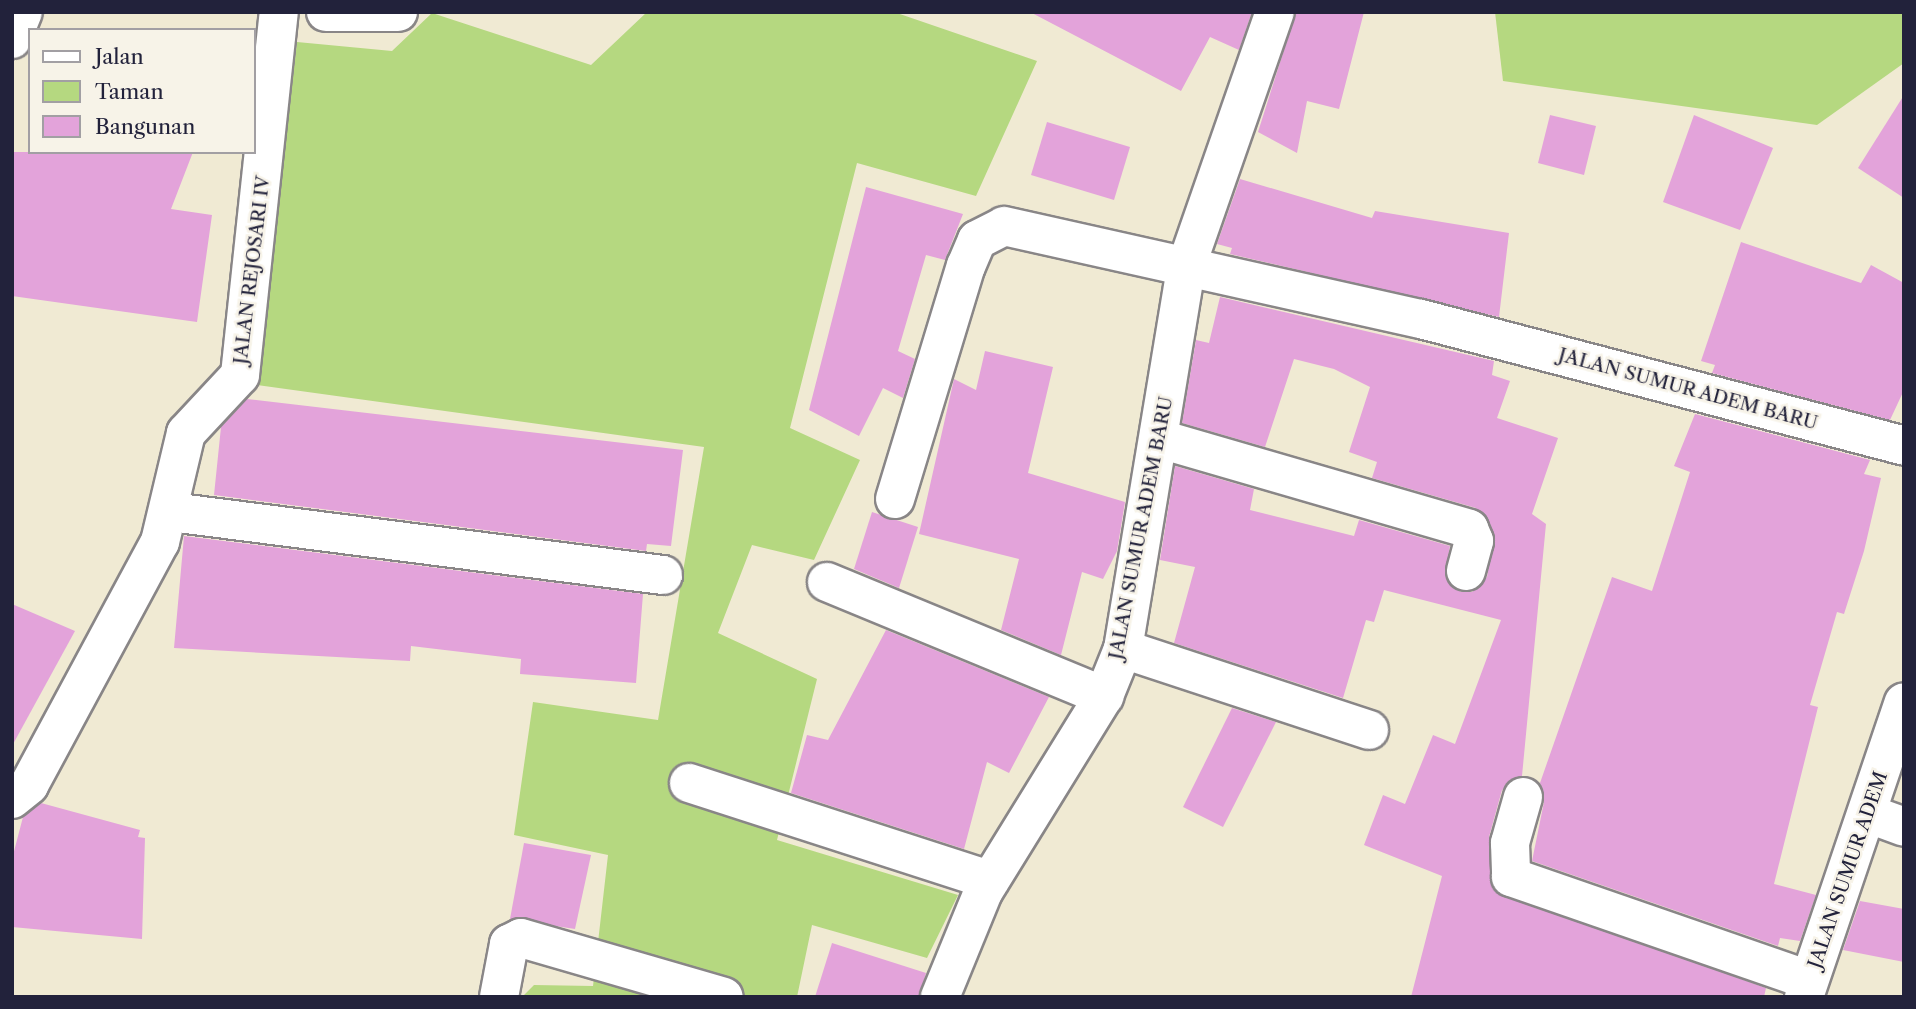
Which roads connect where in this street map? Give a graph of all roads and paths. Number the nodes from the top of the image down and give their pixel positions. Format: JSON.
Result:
{"nodes":[{"id":1,"x":23,"y":12,"type":"edge"},
{"id":2,"x":279,"y":12,"type":"edge"},
{"id":3,"x":326,"y":12,"type":"edge"},
{"id":4,"x":398,"y":12,"type":"edge"},
{"id":5,"x":1275,"y":12,"type":"edge"},
{"id":6,"x":12,"y":39,"type":"edge"},
{"id":7,"x":1186,"y":267,"type":"junction"},
{"id":8,"x":1160,"y":439,"type":"junction"},
{"id":9,"x":1904,"y":446,"type":"edge"},
{"id":10,"x":895,"y":499,"type":"dead end"},
{"id":11,"x":171,"y":512,"type":"junction"},
{"id":12,"x":1466,"y":571,"type":"dead end"},
{"id":13,"x":663,"y":575,"type":"dead end"},
{"id":14,"x":827,"y":582,"type":"dead end"},
{"id":15,"x":1122,"y":649,"type":"junction"},
{"id":16,"x":1104,"y":696,"type":"junction"},
{"id":17,"x":1904,"y":702,"type":"edge"},
{"id":18,"x":1369,"y":730,"type":"dead end"},
{"id":19,"x":690,"y":783,"type":"dead end"},
{"id":20,"x":1523,"y":797,"type":"dead end"},
{"id":21,"x":12,"y":799,"type":"edge"},
{"id":22,"x":1886,"y":820,"type":"edge"},
{"id":23,"x":990,"y":880,"type":"junction"},
{"id":24,"x":1806,"y":988,"type":"edge"},
{"id":25,"x":499,"y":997,"type":"edge"},
{"id":26,"x":724,"y":997,"type":"edge"},
{"id":27,"x":940,"y":997,"type":"edge"}],
"edges":[{"from":1,"to":6,"type":"street"},
{"from":2,"to":11,"type":"street","name":"JALAN REJOSARI IV"},
{"from":3,"to":4,"type":"street"},
{"from":5,"to":7,"type":"street","name":"JALAN SUMUR ADEM BARU"},
{"from":7,"to":8,"type":"street","name":"JALAN SUMUR ADEM BARU"},
{"from":7,"to":9,"type":"street","name":"JALAN SUMUR ADEM BARU"},
{"from":7,"to":10,"type":"street"},
{"from":8,"to":12,"type":"street"},
{"from":8,"to":15,"type":"street","name":"JALAN SUMUR ADEM BARU"},
{"from":11,"to":13,"type":"street"},
{"from":11,"to":21,"type":"street","name":"JALAN REJOSARI IV"},
{"from":14,"to":16,"type":"street"},
{"from":15,"to":16,"type":"street","name":"JALAN SUMUR ADEM BARU"},
{"from":15,"to":18,"type":"street"},
{"from":16,"to":23,"type":"street","name":"JALAN SUMUR ADEM BARU"},
{"from":17,"to":22,"type":"street","name":"JALAN SUMUR ADEM"},
{"from":19,"to":23,"type":"street"},
{"from":20,"to":24,"type":"street"},
{"from":22,"to":24,"type":"street","name":"JALAN SUMUR ADEM"},
{"from":23,"to":27,"type":"street","name":"JALAN SUMUR ADEM BARU"},
{"from":25,"to":26,"type":"street"}]}
